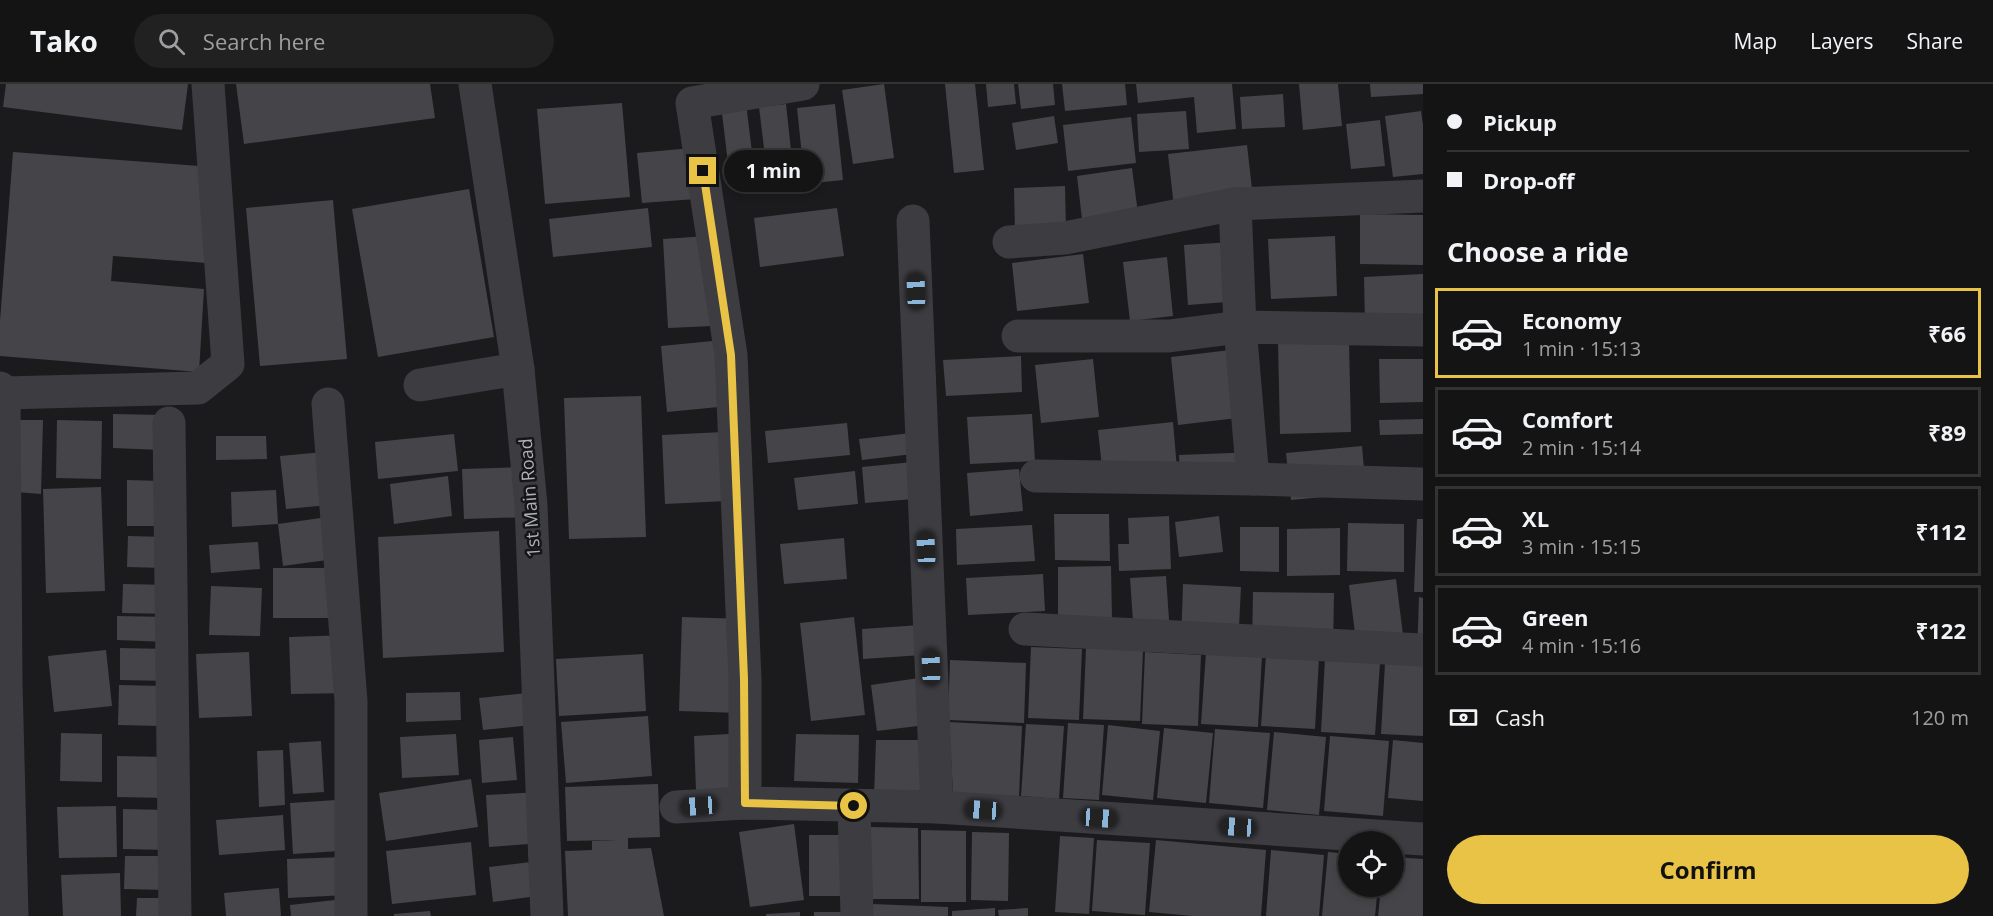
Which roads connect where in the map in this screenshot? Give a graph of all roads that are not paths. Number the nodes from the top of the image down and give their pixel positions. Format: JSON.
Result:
{"nodes":[{"id":1,"x":208,"y":84,"type":"edge"},
{"id":2,"x":475,"y":84,"type":"edge"},
{"id":3,"x":803,"y":84,"type":"edge"},
{"id":4,"x":1423,"y":196,"type":"edge"},
{"id":5,"x":1235,"y":204,"type":"junction"},
{"id":6,"x":913,"y":221,"type":"dead end"},
{"id":7,"x":1009,"y":242,"type":"dead end"},
{"id":8,"x":1240,"y":327,"type":"junction"},
{"id":9,"x":1423,"y":330,"type":"edge"},
{"id":10,"x":1018,"y":336,"type":"dead end"},
{"id":11,"x":518,"y":369,"type":"junction"},
{"id":12,"x":420,"y":385,"type":"dead end"},
{"id":13,"x":2,"y":391,"type":"edge"},
{"id":14,"x":328,"y":404,"type":"dead end"},
{"id":15,"x":169,"y":423,"type":"dead end"},
{"id":16,"x":1036,"y":476,"type":"dead end"},
{"id":17,"x":1253,"y":479,"type":"junction"},
{"id":18,"x":1423,"y":484,"type":"edge"},
{"id":19,"x":1025,"y":629,"type":"dead end"},
{"id":20,"x":1423,"y":650,"type":"edge"},
{"id":21,"x":745,"y":803,"type":"junction"},
{"id":22,"x":854,"y":806,"type":"junction"},
{"id":23,"x":676,"y":807,"type":"dead end"},
{"id":24,"x":937,"y":807,"type":"junction"},
{"id":25,"x":1423,"y":839,"type":"edge"},
{"id":26,"x":12,"y":916,"type":"edge"},
{"id":27,"x":176,"y":916,"type":"edge"},
{"id":28,"x":351,"y":916,"type":"edge"},
{"id":29,"x":547,"y":916,"type":"edge"},
{"id":30,"x":857,"y":916,"type":"edge"}],
"edges":[{"from":1,"to":13,"type":"street"},
{"from":2,"to":11,"type":"street","name":"1st Main Road"},
{"from":3,"to":21,"type":"street"},
{"from":4,"to":5,"type":"street"},
{"from":5,"to":7,"type":"street"},
{"from":5,"to":8,"type":"street"},
{"from":6,"to":24,"type":"street"},
{"from":8,"to":9,"type":"street"},
{"from":8,"to":10,"type":"street"},
{"from":8,"to":17,"type":"street"},
{"from":11,"to":12,"type":"street"},
{"from":11,"to":29,"type":"street","name":"1st Main Road"},
{"from":13,"to":26,"type":"street"},
{"from":14,"to":28,"type":"street"},
{"from":15,"to":27,"type":"street"},
{"from":16,"to":17,"type":"street"},
{"from":17,"to":18,"type":"street"},
{"from":19,"to":20,"type":"street"},
{"from":21,"to":22,"type":"street"},
{"from":21,"to":23,"type":"street"},
{"from":22,"to":24,"type":"street"},
{"from":22,"to":30,"type":"street"},
{"from":24,"to":25,"type":"street"}]}
